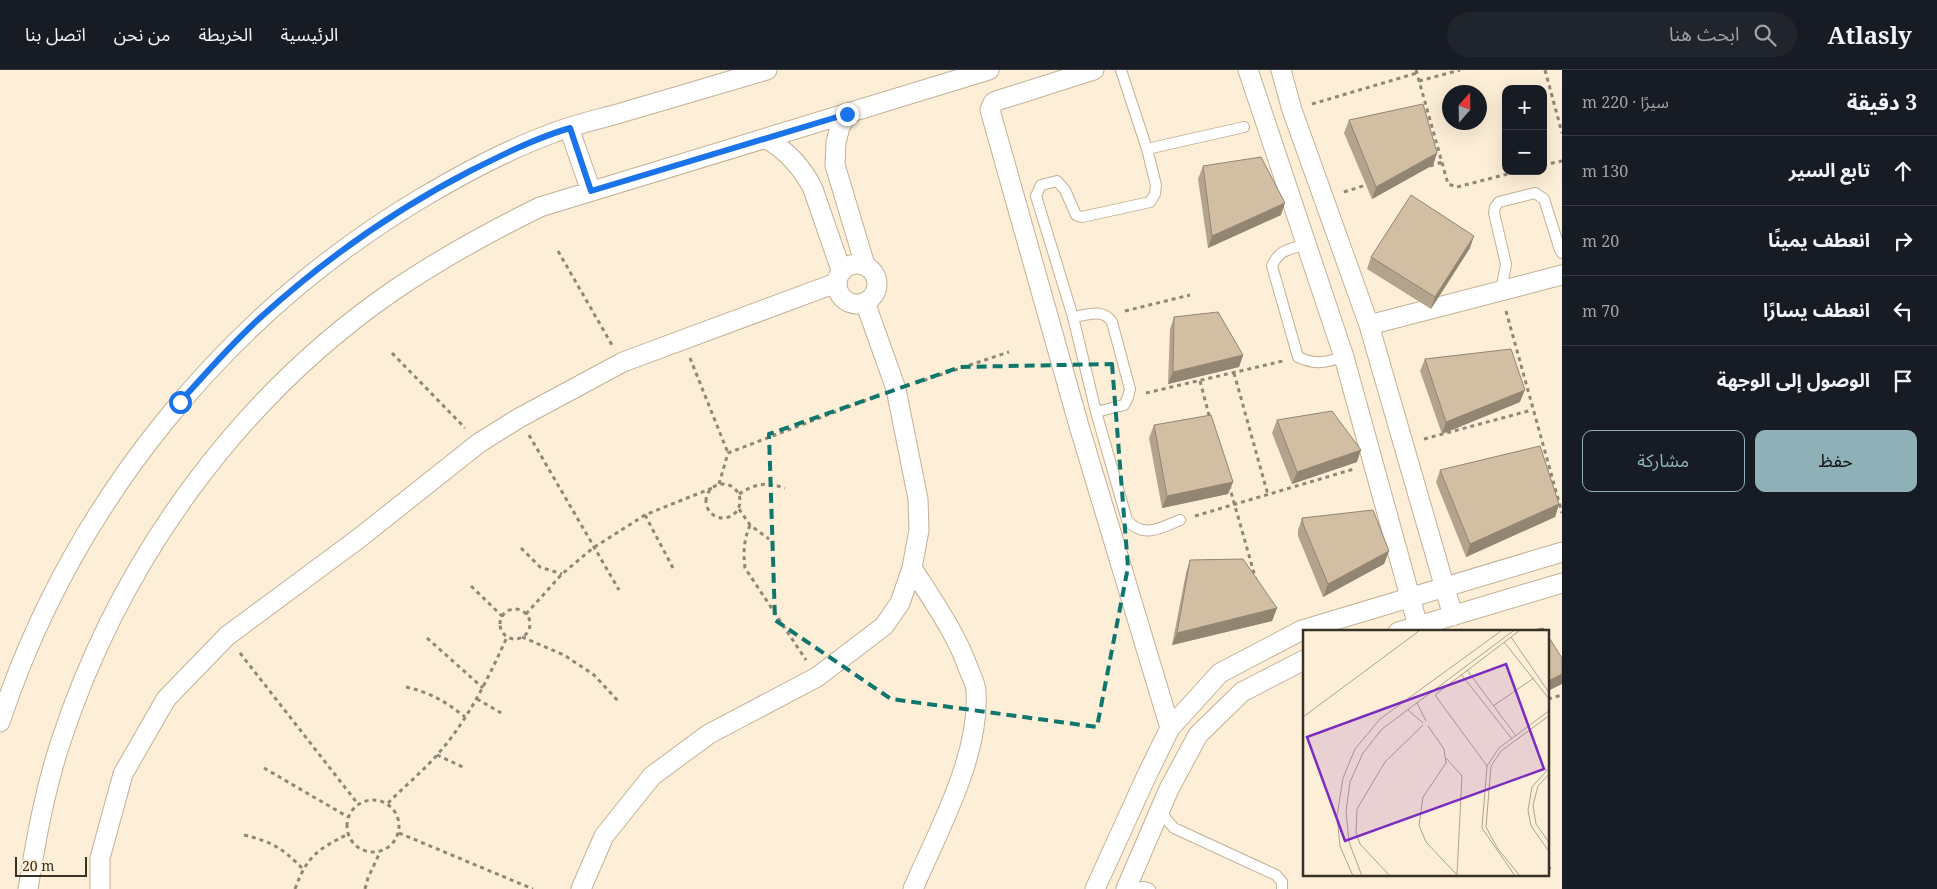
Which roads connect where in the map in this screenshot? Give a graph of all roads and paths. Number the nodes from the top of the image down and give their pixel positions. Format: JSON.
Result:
{"nodes":[{"id":1,"x":767,"y":70,"type":"edge"},
{"id":2,"x":989,"y":70,"type":"edge"},
{"id":3,"x":1094,"y":70,"type":"edge"},
{"id":4,"x":1121,"y":70,"type":"edge"},
{"id":5,"x":1248,"y":70,"type":"edge"},
{"id":6,"x":1281,"y":70,"type":"edge"},
{"id":7,"x":1460,"y":70,"type":"edge"},
{"id":8,"x":1545,"y":70,"type":"edge"},
{"id":9,"x":1417,"y":72,"type":"edge"},
{"id":10,"x":1420,"y":81,"type":"junction"},
{"id":11,"x":1292,"y":110,"type":"junction"},
{"id":12,"x":847,"y":114,"type":"junction"},
{"id":13,"x":1244,"y":126,"type":"dead end"},
{"id":14,"x":570,"y":128,"type":"junction"},
{"id":15,"x":1562,"y":131,"type":"edge"},
{"id":16,"x":766,"y":138,"type":"junction"},
{"id":17,"x":1147,"y":149,"type":"junction"},
{"id":18,"x":1562,"y":161,"type":"edge"},
{"id":19,"x":1442,"y":162,"type":"junction"},
{"id":20,"x":1547,"y":164,"type":"edge"},
{"id":21,"x":1424,"y":168,"type":"edge"},
{"id":22,"x":1503,"y":175,"type":"edge"},
{"id":23,"x":1378,"y":181,"type":"edge"},
{"id":24,"x":591,"y":191,"type":"junction"},
{"id":25,"x":1323,"y":198,"type":"junction"},
{"id":26,"x":1307,"y":244,"type":"junction"},
{"id":27,"x":558,"y":251,"type":"dead end"},
{"id":28,"x":1562,"y":253,"type":"edge"},
{"id":29,"x":865,"y":265,"type":"junction"},
{"id":30,"x":1562,"y":275,"type":"edge"},
{"id":31,"x":839,"y":277,"type":"junction"},
{"id":32,"x":1501,"y":291,"type":"junction"},
{"id":33,"x":1190,"y":295,"type":"dead end"},
{"id":34,"x":865,"y":302,"type":"junction"},
{"id":35,"x":1108,"y":316,"type":"junction"},
{"id":36,"x":1073,"y":317,"type":"junction"},
{"id":37,"x":1369,"y":326,"type":"junction"},
{"id":38,"x":683,"y":339,"type":"junction"},
{"id":39,"x":1009,"y":352,"type":"dead end"},
{"id":40,"x":392,"y":354,"type":"dead end"},
{"id":41,"x":1298,"y":357,"type":"junction"},
{"id":42,"x":1344,"y":357,"type":"junction"},
{"id":43,"x":623,"y":362,"type":"junction"},
{"id":44,"x":1234,"y":373,"type":"junction"},
{"id":45,"x":1200,"y":381,"type":"junction"},
{"id":46,"x":896,"y":389,"type":"junction"},
{"id":47,"x":1128,"y":397,"type":"junction"},
{"id":48,"x":1532,"y":410,"type":"junction"},
{"id":49,"x":1096,"y":412,"type":"junction"},
{"id":50,"x":519,"y":418,"type":"junction"},
{"id":51,"x":1213,"y":428,"type":"edge"},
{"id":52,"x":479,"y":443,"type":"junction"},
{"id":53,"x":1403,"y":445,"type":"junction"},
{"id":54,"x":728,"y":453,"type":"junction"},
{"id":55,"x":1374,"y":464,"type":"junction"},
{"id":56,"x":1226,"y":476,"type":"edge"},
{"id":57,"x":719,"y":484,"type":"junction"},
{"id":58,"x":712,"y":488,"type":"junction"},
{"id":59,"x":785,"y":488,"type":"dead end"},
{"id":60,"x":739,"y":494,"type":"junction"},
{"id":61,"x":1268,"y":495,"type":"junction"},
{"id":62,"x":1234,"y":505,"type":"junction"},
{"id":63,"x":739,"y":509,"type":"junction"},
{"id":64,"x":1562,"y":513,"type":"edge"},
{"id":65,"x":645,"y":515,"type":"junction"},
{"id":66,"x":1180,"y":520,"type":"joint"},
{"id":67,"x":750,"y":525,"type":"junction"},
{"id":68,"x":769,"y":539,"type":"dead end"},
{"id":69,"x":521,"y":548,"type":"dead end"},
{"id":70,"x":593,"y":548,"type":"junction"},
{"id":71,"x":1562,"y":552,"type":"edge"},
{"id":72,"x":673,"y":568,"type":"dead end"},
{"id":73,"x":912,"y":568,"type":"junction"},
{"id":74,"x":562,"y":574,"type":"junction"},
{"id":75,"x":1562,"y":583,"type":"edge"},
{"id":76,"x":472,"y":586,"type":"dead end"},
{"id":77,"x":1258,"y":587,"type":"edge"},
{"id":78,"x":1443,"y":587,"type":"junction"},
{"id":79,"x":619,"y":590,"type":"dead end"},
{"id":80,"x":1411,"y":596,"type":"junction"},
{"id":81,"x":526,"y":614,"type":"junction"},
{"id":82,"x":502,"y":616,"type":"junction"},
{"id":83,"x":1453,"y":616,"type":"junction"},
{"id":84,"x":1418,"y":626,"type":"junction"},
{"id":85,"x":1405,"y":630,"type":"edge"},
{"id":86,"x":227,"y":636,"type":"junction"},
{"id":87,"x":507,"y":637,"type":"junction"},
{"id":88,"x":522,"y":637,"type":"junction"},
{"id":89,"x":427,"y":638,"type":"dead end"},
{"id":90,"x":1303,"y":661,"type":"edge"},
{"id":91,"x":817,"y":677,"type":"junction"},
{"id":92,"x":406,"y":687,"type":"dead end"},
{"id":93,"x":483,"y":688,"type":"junction"},
{"id":94,"x":1562,"y":695,"type":"edge"},
{"id":95,"x":477,"y":699,"type":"junction"},
{"id":96,"x":1550,"y":699,"type":"edge"},
{"id":97,"x":619,"y":702,"type":"dead end"},
{"id":98,"x":503,"y":714,"type":"dead end"},
{"id":99,"x":465,"y":717,"type":"junction"},
{"id":100,"x":0,"y":722,"type":"edge"},
{"id":101,"x":1170,"y":728,"type":"junction"},
{"id":102,"x":437,"y":755,"type":"junction"},
{"id":103,"x":264,"y":768,"type":"dead end"},
{"id":104,"x":465,"y":768,"type":"dead end"},
{"id":105,"x":388,"y":803,"type":"junction"},
{"id":106,"x":358,"y":804,"type":"junction"},
{"id":107,"x":1161,"y":808,"type":"junction"},
{"id":108,"x":348,"y":817,"type":"junction"},
{"id":109,"x":399,"y":833,"type":"junction"},
{"id":110,"x":348,"y":834,"type":"junction"},
{"id":111,"x":244,"y":835,"type":"dead end"},
{"id":112,"x":380,"y":852,"type":"junction"},
{"id":113,"x":302,"y":869,"type":"junction"},
{"id":114,"x":28,"y":889,"type":"edge"},
{"id":115,"x":100,"y":889,"type":"edge"},
{"id":116,"x":295,"y":889,"type":"edge"},
{"id":117,"x":364,"y":889,"type":"edge"},
{"id":118,"x":533,"y":889,"type":"edge"},
{"id":119,"x":581,"y":889,"type":"edge"},
{"id":120,"x":913,"y":889,"type":"edge"},
{"id":121,"x":1095,"y":889,"type":"edge"},
{"id":122,"x":1126,"y":889,"type":"edge"},
{"id":123,"x":1132,"y":889,"type":"edge"},
{"id":124,"x":1150,"y":889,"type":"edge"},
{"id":125,"x":1282,"y":889,"type":"edge"}],
"edges":[{"from":1,"to":14,"type":"street"},
{"from":2,"to":12,"type":"street"},
{"from":3,"to":101,"type":"street"},
{"from":4,"to":17,"type":"lane"},
{"from":5,"to":26,"type":"street"},
{"from":6,"to":11,"type":"street"},
{"from":7,"to":10,"type":"path"},
{"from":8,"to":15,"type":"path"},
{"from":9,"to":10,"type":"path"},
{"from":9,"to":11,"type":"path"},
{"from":10,"to":19,"type":"path"},
{"from":11,"to":25,"type":"street"},
{"from":12,"to":16,"type":"street"},
{"from":12,"to":29,"type":"street"},
{"from":13,"to":17,"type":"lane"},
{"from":14,"to":24,"type":"street"},
{"from":14,"to":100,"type":"street"},
{"from":16,"to":24,"type":"street"},
{"from":16,"to":31,"type":"street"},
{"from":17,"to":36,"type":"lane"},
{"from":18,"to":20,"type":"path"},
{"from":19,"to":21,"type":"path"},
{"from":19,"to":22,"type":"path"},
{"from":23,"to":25,"type":"path"},
{"from":24,"to":114,"type":"street"},
{"from":25,"to":37,"type":"street"},
{"from":26,"to":41,"type":"lane"},
{"from":26,"to":42,"type":"street"},
{"from":27,"to":43,"type":"path"},
{"from":28,"to":32,"type":"lane"},
{"from":29,"to":31,"type":"street"},
{"from":29,"to":34,"type":"street"},
{"from":30,"to":32,"type":"street"},
{"from":31,"to":34,"type":"street"},
{"from":31,"to":38,"type":"street"},
{"from":32,"to":37,"type":"street"},
{"from":32,"to":48,"type":"path"},
{"from":33,"to":35,"type":"path"},
{"from":34,"to":46,"type":"street"},
{"from":35,"to":36,"type":"lane"},
{"from":35,"to":47,"type":"lane"},
{"from":36,"to":49,"type":"lane"},
{"from":37,"to":53,"type":"street"},
{"from":38,"to":43,"type":"street"},
{"from":38,"to":54,"type":"path"},
{"from":39,"to":46,"type":"path"},
{"from":40,"to":52,"type":"path"},
{"from":41,"to":42,"type":"lane"},
{"from":41,"to":44,"type":"path"},
{"from":42,"to":55,"type":"street"},
{"from":43,"to":50,"type":"street"},
{"from":44,"to":45,"type":"path"},
{"from":44,"to":61,"type":"path"},
{"from":45,"to":47,"type":"path"},
{"from":45,"to":51,"type":"path"},
{"from":46,"to":54,"type":"path"},
{"from":46,"to":73,"type":"street"},
{"from":47,"to":49,"type":"lane"},
{"from":48,"to":53,"type":"path"},
{"from":48,"to":64,"type":"path"},
{"from":49,"to":66,"type":"lane"},
{"from":50,"to":52,"type":"street"},
{"from":50,"to":70,"type":"path"},
{"from":52,"to":86,"type":"street"},
{"from":53,"to":78,"type":"street"},
{"from":54,"to":57,"type":"path"},
{"from":55,"to":61,"type":"path"},
{"from":55,"to":80,"type":"street"},
{"from":56,"to":62,"type":"path"},
{"from":57,"to":58,"type":"path"},
{"from":57,"to":60,"type":"path"},
{"from":58,"to":63,"type":"path"},
{"from":58,"to":65,"type":"path"},
{"from":59,"to":60,"type":"path"},
{"from":60,"to":63,"type":"path"},
{"from":61,"to":62,"type":"path"},
{"from":62,"to":66,"type":"path"},
{"from":62,"to":77,"type":"path"},
{"from":63,"to":67,"type":"path"},
{"from":65,"to":70,"type":"path"},
{"from":65,"to":72,"type":"path"},
{"from":67,"to":68,"type":"path"},
{"from":67,"to":91,"type":"path"},
{"from":69,"to":74,"type":"path"},
{"from":70,"to":74,"type":"path"},
{"from":70,"to":79,"type":"path"},
{"from":71,"to":78,"type":"street"},
{"from":73,"to":91,"type":"street"},
{"from":73,"to":120,"type":"street"},
{"from":74,"to":81,"type":"path"},
{"from":75,"to":83,"type":"street"},
{"from":76,"to":82,"type":"path"},
{"from":78,"to":80,"type":"street"},
{"from":78,"to":83,"type":"street"},
{"from":80,"to":84,"type":"street"},
{"from":80,"to":101,"type":"street"},
{"from":81,"to":82,"type":"path"},
{"from":81,"to":88,"type":"path"},
{"from":82,"to":87,"type":"path"},
{"from":83,"to":84,"type":"street"},
{"from":84,"to":85,"type":"street"},
{"from":86,"to":106,"type":"path"},
{"from":86,"to":115,"type":"street"},
{"from":87,"to":88,"type":"path"},
{"from":87,"to":93,"type":"path"},
{"from":88,"to":97,"type":"path"},
{"from":89,"to":93,"type":"path"},
{"from":90,"to":107,"type":"street"},
{"from":91,"to":119,"type":"street"},
{"from":92,"to":99,"type":"path"},
{"from":93,"to":95,"type":"path"},
{"from":94,"to":96,"type":"path"},
{"from":95,"to":98,"type":"path"},
{"from":95,"to":99,"type":"path"},
{"from":99,"to":102,"type":"path"},
{"from":101,"to":121,"type":"street"},
{"from":102,"to":104,"type":"path"},
{"from":102,"to":105,"type":"path"},
{"from":103,"to":108,"type":"path"},
{"from":105,"to":106,"type":"path"},
{"from":105,"to":109,"type":"path"},
{"from":106,"to":108,"type":"path"},
{"from":107,"to":122,"type":"street"},
{"from":107,"to":125,"type":"lane"},
{"from":108,"to":110,"type":"path"},
{"from":109,"to":112,"type":"path"},
{"from":109,"to":118,"type":"path"},
{"from":110,"to":112,"type":"path"},
{"from":110,"to":113,"type":"path"},
{"from":111,"to":113,"type":"path"},
{"from":112,"to":117,"type":"path"},
{"from":113,"to":116,"type":"path"},
{"from":123,"to":124,"type":"lane"}]}
